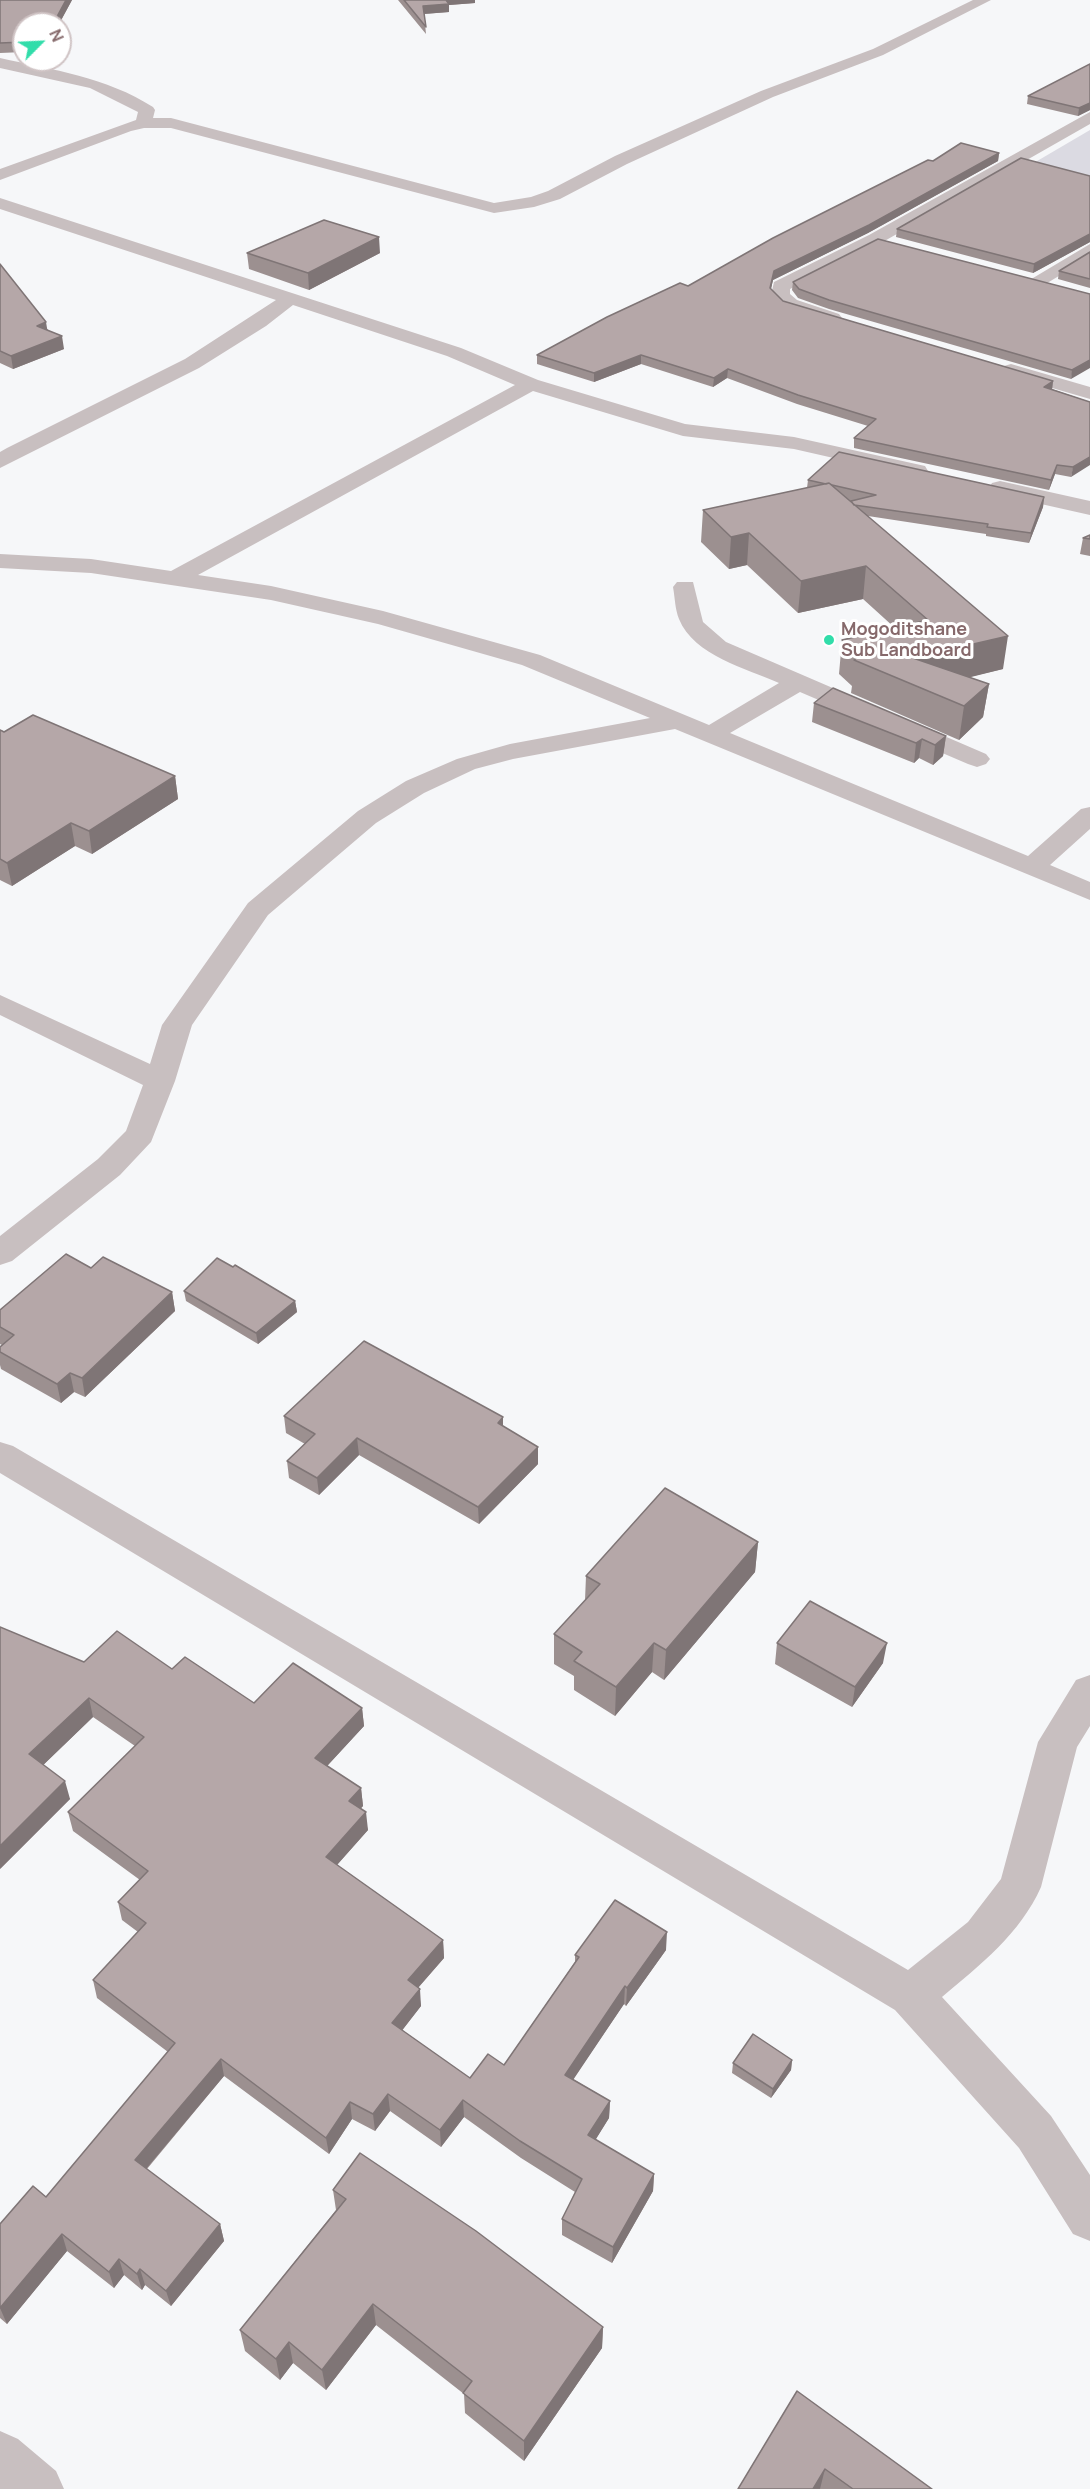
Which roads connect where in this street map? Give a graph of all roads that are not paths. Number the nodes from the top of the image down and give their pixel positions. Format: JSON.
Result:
{"nodes":[{"id":1,"x":984,"y":0,"type":"edge"},
{"id":2,"x":0,"y":63,"type":"edge"},
{"id":3,"x":1090,"y":117,"type":"edge"},
{"id":4,"x":143,"y":123,"type":"junction"},
{"id":5,"x":0,"y":174,"type":"edge"},
{"id":6,"x":0,"y":202,"type":"edge"},
{"id":7,"x":875,"y":238,"type":"junction"},
{"id":8,"x":898,"y":245,"type":"edge"},
{"id":9,"x":1090,"y":249,"type":"edge"},
{"id":10,"x":1014,"y":275,"type":"edge"},
{"id":11,"x":1037,"y":281,"type":"junction"},
{"id":12,"x":1058,"y":287,"type":"edge"},
{"id":13,"x":291,"y":298,"type":"junction"},
{"id":14,"x":855,"y":325,"type":"edge"},
{"id":15,"x":989,"y":364,"type":"edge"},
{"id":16,"x":531,"y":384,"type":"junction"},
{"id":17,"x":1090,"y":393,"type":"edge"},
{"id":18,"x":5,"y":452,"type":"edge"},
{"id":19,"x":931,"y":474,"type":"edge"},
{"id":20,"x":976,"y":483,"type":"edge"},
{"id":21,"x":1090,"y":507,"type":"edge"},
{"id":22,"x":0,"y":561,"type":"edge"},
{"id":23,"x":177,"y":577,"type":"junction"},
{"id":24,"x":686,"y":587,"type":"dead end"},
{"id":25,"x":800,"y":681,"type":"junction"},
{"id":26,"x":676,"y":721,"type":"junction"},
{"id":27,"x":711,"y":734,"type":"junction"},
{"id":28,"x":978,"y":759,"type":"dead end"},
{"id":29,"x":1090,"y":815,"type":"edge"},
{"id":30,"x":1031,"y":868,"type":"junction"},
{"id":31,"x":1090,"y":892,"type":"edge"},
{"id":32,"x":0,"y":1004,"type":"edge"},
{"id":33,"x":160,"y":1081,"type":"junction"},
{"id":34,"x":0,"y":1253,"type":"edge"},
{"id":35,"x":0,"y":1456,"type":"edge"},
{"id":36,"x":1090,"y":1692,"type":"edge"},
{"id":37,"x":911,"y":1995,"type":"junction"},
{"id":38,"x":1090,"y":2217,"type":"edge"},
{"id":39,"x":0,"y":2457,"type":"edge"},
{"id":40,"x":38,"y":2489,"type":"edge"}],
"edges":[{"from":1,"to":4,"type":"street"},
{"from":2,"to":4,"type":"street"},
{"from":3,"to":7,"type":"street"},
{"from":4,"to":5,"type":"street"},
{"from":6,"to":13,"type":"street"},
{"from":7,"to":8,"type":"street"},
{"from":7,"to":14,"type":"street"},
{"from":9,"to":11,"type":"street"},
{"from":10,"to":11,"type":"street"},
{"from":11,"to":12,"type":"street"},
{"from":13,"to":16,"type":"street"},
{"from":13,"to":18,"type":"street"},
{"from":15,"to":17,"type":"street"},
{"from":16,"to":19,"type":"street"},
{"from":16,"to":23,"type":"street"},
{"from":20,"to":21,"type":"street"},
{"from":22,"to":23,"type":"street"},
{"from":23,"to":26,"type":"street"},
{"from":24,"to":25,"type":"street"},
{"from":25,"to":27,"type":"street"},
{"from":25,"to":28,"type":"street"},
{"from":26,"to":27,"type":"street"},
{"from":26,"to":33,"type":"street"},
{"from":27,"to":30,"type":"street"},
{"from":29,"to":30,"type":"street"},
{"from":30,"to":31,"type":"street"},
{"from":32,"to":33,"type":"street"},
{"from":33,"to":34,"type":"street"},
{"from":35,"to":37,"type":"street"},
{"from":36,"to":37,"type":"street"},
{"from":37,"to":38,"type":"street"},
{"from":39,"to":40,"type":"street"}]}
